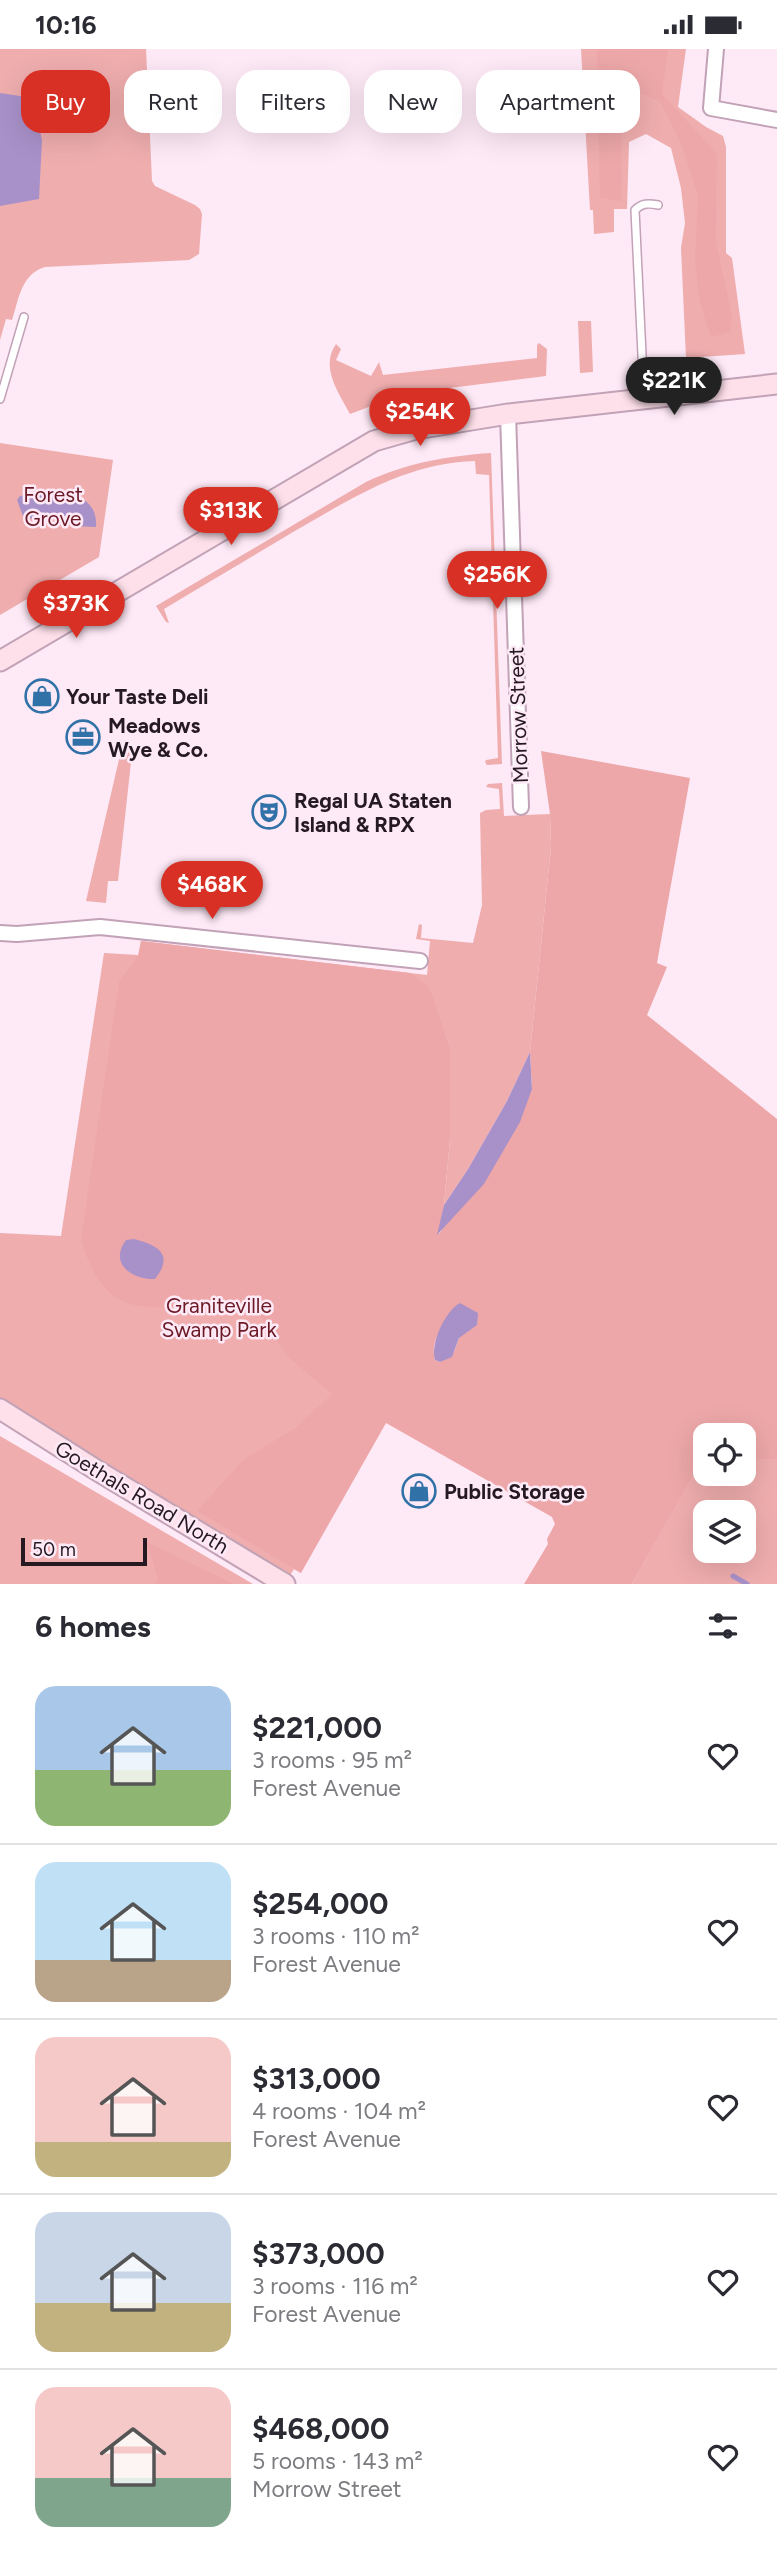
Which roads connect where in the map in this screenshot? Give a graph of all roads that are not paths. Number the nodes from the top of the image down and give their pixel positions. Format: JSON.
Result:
{"nodes":[{"id":1,"x":716,"y":49,"type":"edge"},
{"id":2,"x":777,"y":120,"type":"edge"},
{"id":3,"x":658,"y":205,"type":"dead end"},
{"id":4,"x":24,"y":317,"type":"dead end"},
{"id":5,"x":777,"y":384,"type":"edge"},
{"id":6,"x":0,"y":399,"type":"edge"},
{"id":7,"x":644,"y":400,"type":"junction"},
{"id":8,"x":508,"y":414,"type":"junction"},
{"id":9,"x":0,"y":661,"type":"edge"},
{"id":10,"x":521,"y":807,"type":"dead end"},
{"id":11,"x":0,"y":933,"type":"edge"},
{"id":12,"x":420,"y":961,"type":"dead end"},
{"id":13,"x":0,"y":1409,"type":"edge"},
{"id":14,"x":285,"y":1584,"type":"edge"}],
"edges":[{"from":1,"to":2,"type":"street"},
{"from":3,"to":7,"type":"lane"},
{"from":4,"to":6,"type":"lane"},
{"from":5,"to":7,"type":"main road"},
{"from":7,"to":8,"type":"main road"},
{"from":8,"to":9,"type":"main road"},
{"from":8,"to":10,"type":"street","name":"Morrow Street"},
{"from":11,"to":12,"type":"street"},
{"from":13,"to":14,"type":"main road","name":"Goethals Road North"}]}
